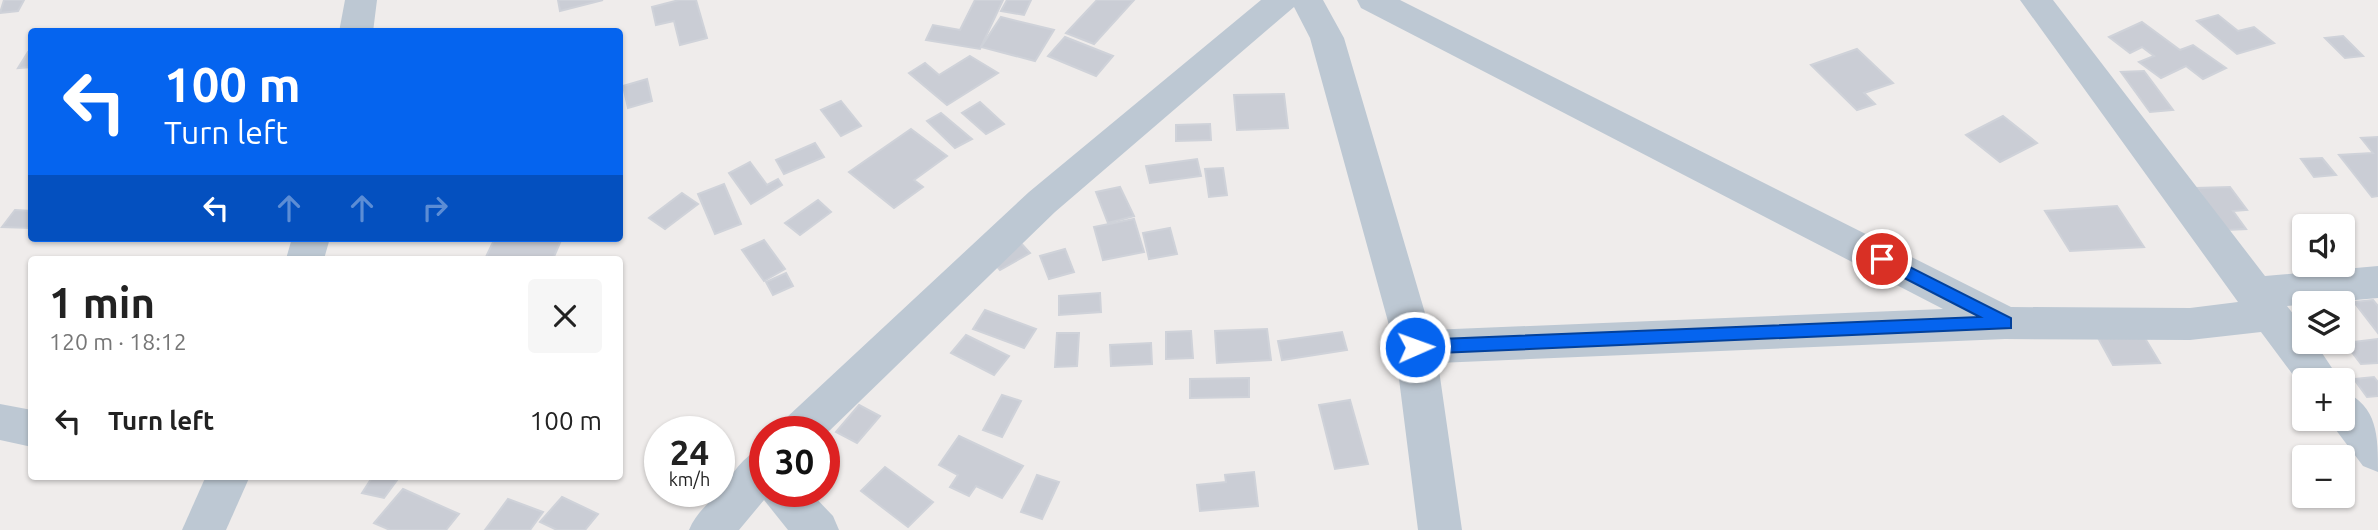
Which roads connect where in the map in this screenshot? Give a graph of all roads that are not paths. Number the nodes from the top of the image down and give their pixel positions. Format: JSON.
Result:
{"nodes":[{"id":1,"x":361,"y":0,"type":"edge"},
{"id":2,"x":1282,"y":0,"type":"edge"},
{"id":3,"x":1307,"y":0,"type":"edge"},
{"id":4,"x":1373,"y":0,"type":"edge"},
{"id":5,"x":2036,"y":0,"type":"edge"},
{"id":6,"x":357,"y":28,"type":"edge"},
{"id":7,"x":2378,"y":282,"type":"edge"},
{"id":8,"x":2261,"y":304,"type":"junction"},
{"id":9,"x":2006,"y":323,"type":"junction"},
{"id":10,"x":1415,"y":347,"type":"junction"},
{"id":11,"x":2311,"y":368,"type":"edge"},
{"id":12,"x":817,"y":416,"type":"edge"},
{"id":13,"x":0,"y":422,"type":"edge"},
{"id":14,"x":2355,"y":424,"type":"edge"},
{"id":15,"x":28,"y":428,"type":"edge"},
{"id":16,"x":2378,"y":453,"type":"edge"},
{"id":17,"x":226,"y":480,"type":"edge"},
{"id":18,"x":749,"y":493,"type":"edge"},
{"id":19,"x":797,"y":507,"type":"edge"},
{"id":20,"x":204,"y":530,"type":"edge"},
{"id":21,"x":711,"y":530,"type":"edge"},
{"id":22,"x":817,"y":530,"type":"edge"},
{"id":23,"x":1440,"y":530,"type":"edge"}],
"edges":[{"from":1,"to":6,"type":"street"},
{"from":2,"to":12,"type":"street"},
{"from":3,"to":10,"type":"street"},
{"from":4,"to":9,"type":"street"},
{"from":5,"to":8,"type":"street"},
{"from":7,"to":8,"type":"street"},
{"from":8,"to":9,"type":"street"},
{"from":8,"to":11,"type":"street"},
{"from":9,"to":10,"type":"street"},
{"from":10,"to":23,"type":"street"},
{"from":13,"to":15,"type":"street"},
{"from":14,"to":16,"type":"street"},
{"from":17,"to":20,"type":"street"},
{"from":18,"to":21,"type":"street"},
{"from":19,"to":22,"type":"street"}]}
